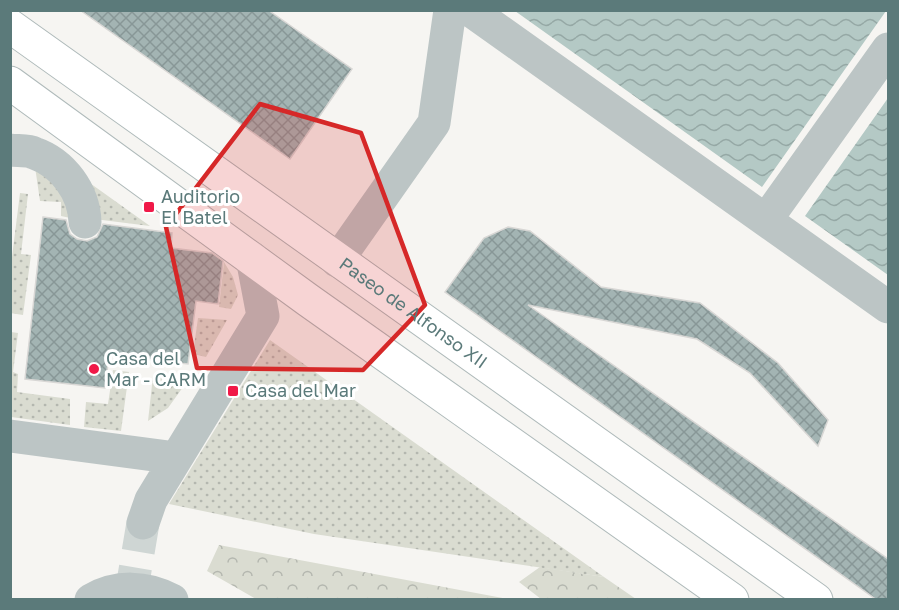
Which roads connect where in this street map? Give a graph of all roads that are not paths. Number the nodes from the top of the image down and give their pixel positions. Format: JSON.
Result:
{"nodes":[{"id":1,"x":450,"y":10,"type":"edge"},
{"id":2,"x":470,"y":10,"type":"edge"},
{"id":3,"x":10,"y":26,"type":"edge"},
{"id":4,"x":888,"y":49,"type":"edge"},
{"id":5,"x":10,"y":83,"type":"edge"},
{"id":6,"x":10,"y":150,"type":"edge"},
{"id":7,"x":766,"y":220,"type":"junction"},
{"id":8,"x":85,"y":222,"type":"dead end"},
{"id":9,"x":252,"y":258,"type":"junction"},
{"id":10,"x":337,"y":261,"type":"junction"},
{"id":11,"x":308,"y":300,"type":"junction"},
{"id":12,"x":888,"y":307,"type":"edge"},
{"id":13,"x":263,"y":316,"type":"junction"},
{"id":14,"x":10,"y":436,"type":"edge"},
{"id":15,"x":176,"y":458,"type":"junction"},
{"id":16,"x":143,"y":523,"type":"tunnel mouth"},
{"id":17,"x":98,"y":598,"type":"edge"},
{"id":18,"x":171,"y":599,"type":"edge"},
{"id":19,"x":732,"y":600,"type":"edge"},
{"id":20,"x":816,"y":600,"type":"edge"}],
"edges":[{"from":1,"to":10,"type":"street"},
{"from":2,"to":7,"type":"street"},
{"from":3,"to":10,"type":"main road","name":"Paseo de Alfonso XII"},
{"from":4,"to":7,"type":"street"},
{"from":5,"to":9,"type":"main road"},
{"from":6,"to":8,"type":"street"},
{"from":7,"to":12,"type":"street"},
{"from":9,"to":11,"type":"main road"},
{"from":9,"to":13,"type":"street"},
{"from":10,"to":11,"type":"main road"},
{"from":10,"to":20,"type":"main road","name":"Paseo de Alfonso XII"},
{"from":11,"to":13,"type":"street"},
{"from":11,"to":19,"type":"main road"},
{"from":13,"to":15,"type":"street"},
{"from":14,"to":15,"type":"street"},
{"from":15,"to":16,"type":"street"},
{"from":17,"to":18,"type":"street"}]}
